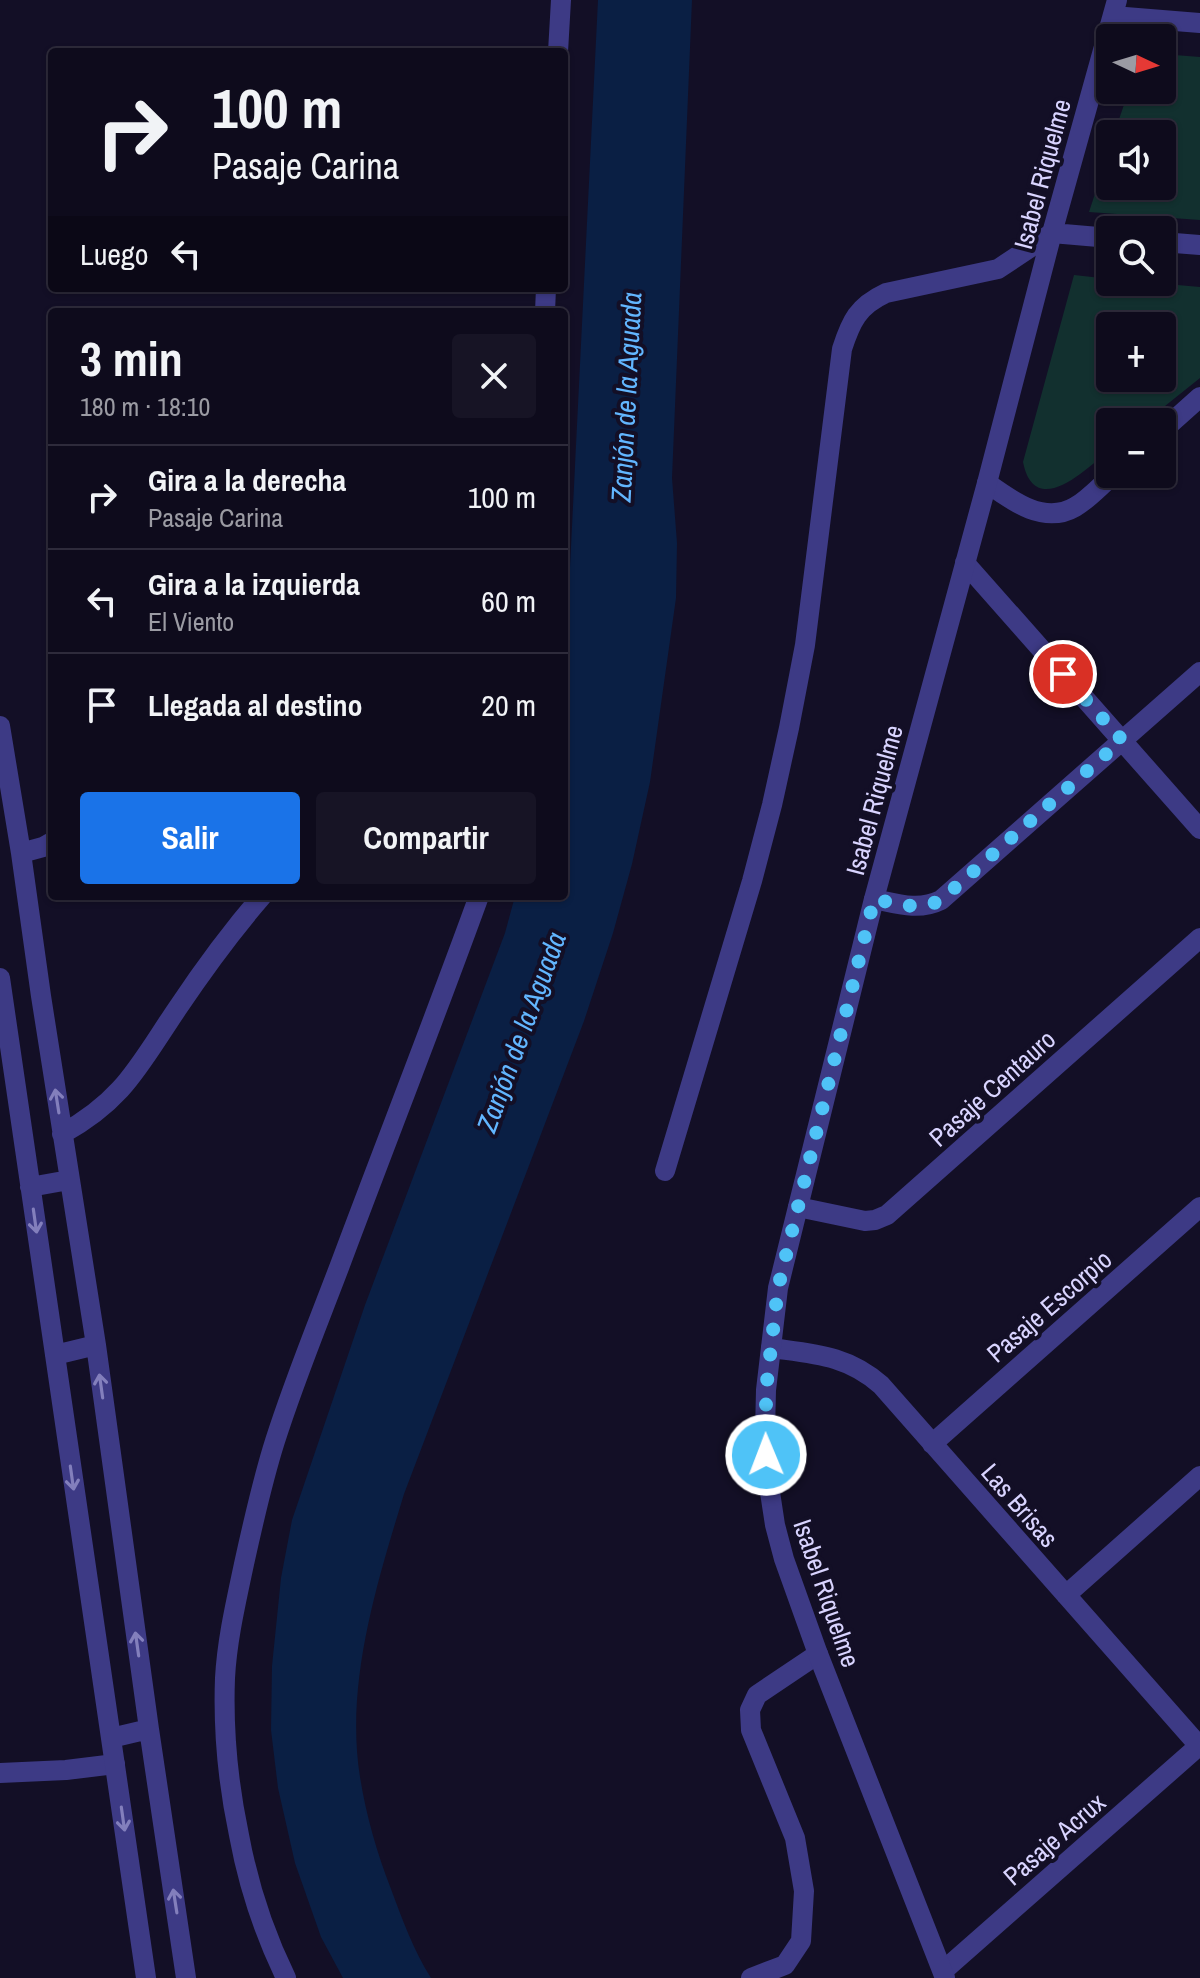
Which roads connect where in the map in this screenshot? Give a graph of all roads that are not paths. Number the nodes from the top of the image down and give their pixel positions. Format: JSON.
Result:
{"nodes":[{"id":1,"x":561,"y":0,"type":"edge"},
{"id":2,"x":1115,"y":8,"type":"edge"},
{"id":3,"x":1200,"y":23,"type":"edge"},
{"id":4,"x":558,"y":48,"type":"edge"},
{"id":5,"x":1052,"y":233,"type":"junction"},
{"id":6,"x":1096,"y":237,"type":"edge"},
{"id":7,"x":1176,"y":243,"type":"edge"},
{"id":8,"x":1200,"y":245,"type":"edge"},
{"id":9,"x":1200,"y":397,"type":"edge"},
{"id":10,"x":1176,"y":418,"type":"edge"},
{"id":11,"x":987,"y":483,"type":"junction"},
{"id":12,"x":1097,"y":488,"type":"edge"},
{"id":13,"x":965,"y":563,"type":"junction"},
{"id":14,"x":1200,"y":672,"type":"edge"},
{"id":15,"x":0,"y":726,"type":"edge"},
{"id":16,"x":1122,"y":740,"type":"junction"},
{"id":17,"x":1200,"y":829,"type":"edge"},
{"id":18,"x":48,"y":844,"type":"edge"},
{"id":19,"x":21,"y":853,"type":"junction"},
{"id":20,"x":874,"y":899,"type":"junction"},
{"id":21,"x":259,"y":900,"type":"edge"},
{"id":22,"x":478,"y":900,"type":"edge"},
{"id":23,"x":1200,"y":938,"type":"edge"},
{"id":24,"x":0,"y":978,"type":"edge"},
{"id":25,"x":41,"y":996,"type":"junction"},
{"id":26,"x":4,"y":1004,"type":"junction"},
{"id":27,"x":62,"y":1134,"type":"junction"},
{"id":28,"x":665,"y":1171,"type":"dead end"},
{"id":29,"x":69,"y":1180,"type":"junction"},
{"id":30,"x":30,"y":1187,"type":"junction"},
{"id":31,"x":798,"y":1207,"type":"junction"},
{"id":32,"x":1200,"y":1207,"type":"edge"},
{"id":33,"x":96,"y":1345,"type":"junction"},
{"id":34,"x":771,"y":1348,"type":"junction"},
{"id":35,"x":55,"y":1355,"type":"junction"},
{"id":36,"x":932,"y":1444,"type":"junction"},
{"id":37,"x":1200,"y":1476,"type":"edge"},
{"id":38,"x":1066,"y":1595,"type":"junction"},
{"id":39,"x":818,"y":1654,"type":"junction"},
{"id":40,"x":149,"y":1729,"type":"junction"},
{"id":41,"x":111,"y":1738,"type":"junction"},
{"id":42,"x":1200,"y":1746,"type":"edge"},
{"id":43,"x":115,"y":1764,"type":"junction"},
{"id":44,"x":0,"y":1773,"type":"edge"},
{"id":45,"x":788,"y":1972,"type":"edge"},
{"id":46,"x":944,"y":1975,"type":"edge"},
{"id":47,"x":146,"y":1978,"type":"edge"},
{"id":48,"x":186,"y":1978,"type":"edge"},
{"id":49,"x":286,"y":1978,"type":"edge"},
{"id":50,"x":751,"y":1978,"type":"edge"}],
"edges":[{"from":1,"to":4,"type":"street"},
{"from":2,"to":3,"type":"street"},
{"from":2,"to":5,"type":"street","name":"Isabel Riquelme"},
{"from":5,"to":6,"type":"street"},
{"from":5,"to":11,"type":"street","name":"Isabel Riquelme"},
{"from":5,"to":28,"type":"street"},
{"from":7,"to":8,"type":"street"},
{"from":9,"to":10,"type":"street"},
{"from":11,"to":12,"type":"street"},
{"from":11,"to":13,"type":"street","name":"Isabel Riquelme"},
{"from":13,"to":16,"type":"street"},
{"from":13,"to":20,"type":"street","name":"Isabel Riquelme"},
{"from":14,"to":16,"type":"street"},
{"from":15,"to":19,"type":"street"},
{"from":16,"to":17,"type":"street"},
{"from":16,"to":20,"type":"street"},
{"from":18,"to":19,"type":"street"},
{"from":19,"to":25,"type":"street"},
{"from":20,"to":31,"type":"street","name":"Isabel Riquelme"},
{"from":21,"to":27,"type":"street"},
{"from":22,"to":49,"type":"street"},
{"from":23,"to":31,"type":"street","name":"Pasaje Centauro"},
{"from":24,"to":26,"type":"street"},
{"from":25,"to":26,"type":"street"},
{"from":27,"to":25,"type":"street","one_way":true},
{"from":26,"to":30,"type":"street"},
{"from":27,"to":29,"type":"street"},
{"from":29,"to":30,"type":"street"},
{"from":29,"to":33,"type":"street"},
{"from":30,"to":35,"type":"street","one_way":true},
{"from":31,"to":34,"type":"street","name":"Isabel Riquelme"},
{"from":32,"to":36,"type":"street","name":"Pasaje Escorpio"},
{"from":33,"to":35,"type":"street"},
{"from":40,"to":33,"type":"street","one_way":true},
{"from":34,"to":36,"type":"street","name":"Las Brisas"},
{"from":34,"to":39,"type":"street","name":"Isabel Riquelme"},
{"from":35,"to":41,"type":"street","one_way":true},
{"from":36,"to":38,"type":"street","name":"Las Brisas"},
{"from":37,"to":38,"type":"street"},
{"from":38,"to":42,"type":"street","name":"Las Brisas"},
{"from":39,"to":45,"type":"street"},
{"from":39,"to":46,"type":"street","name":"Isabel Riquelme"},
{"from":40,"to":41,"type":"street"},
{"from":48,"to":40,"type":"street","one_way":true},
{"from":41,"to":43,"type":"street"},
{"from":42,"to":46,"type":"street","name":"Pasaje Acrux"},
{"from":43,"to":44,"type":"street"},
{"from":43,"to":47,"type":"street","one_way":true},
{"from":45,"to":50,"type":"street"}]}
